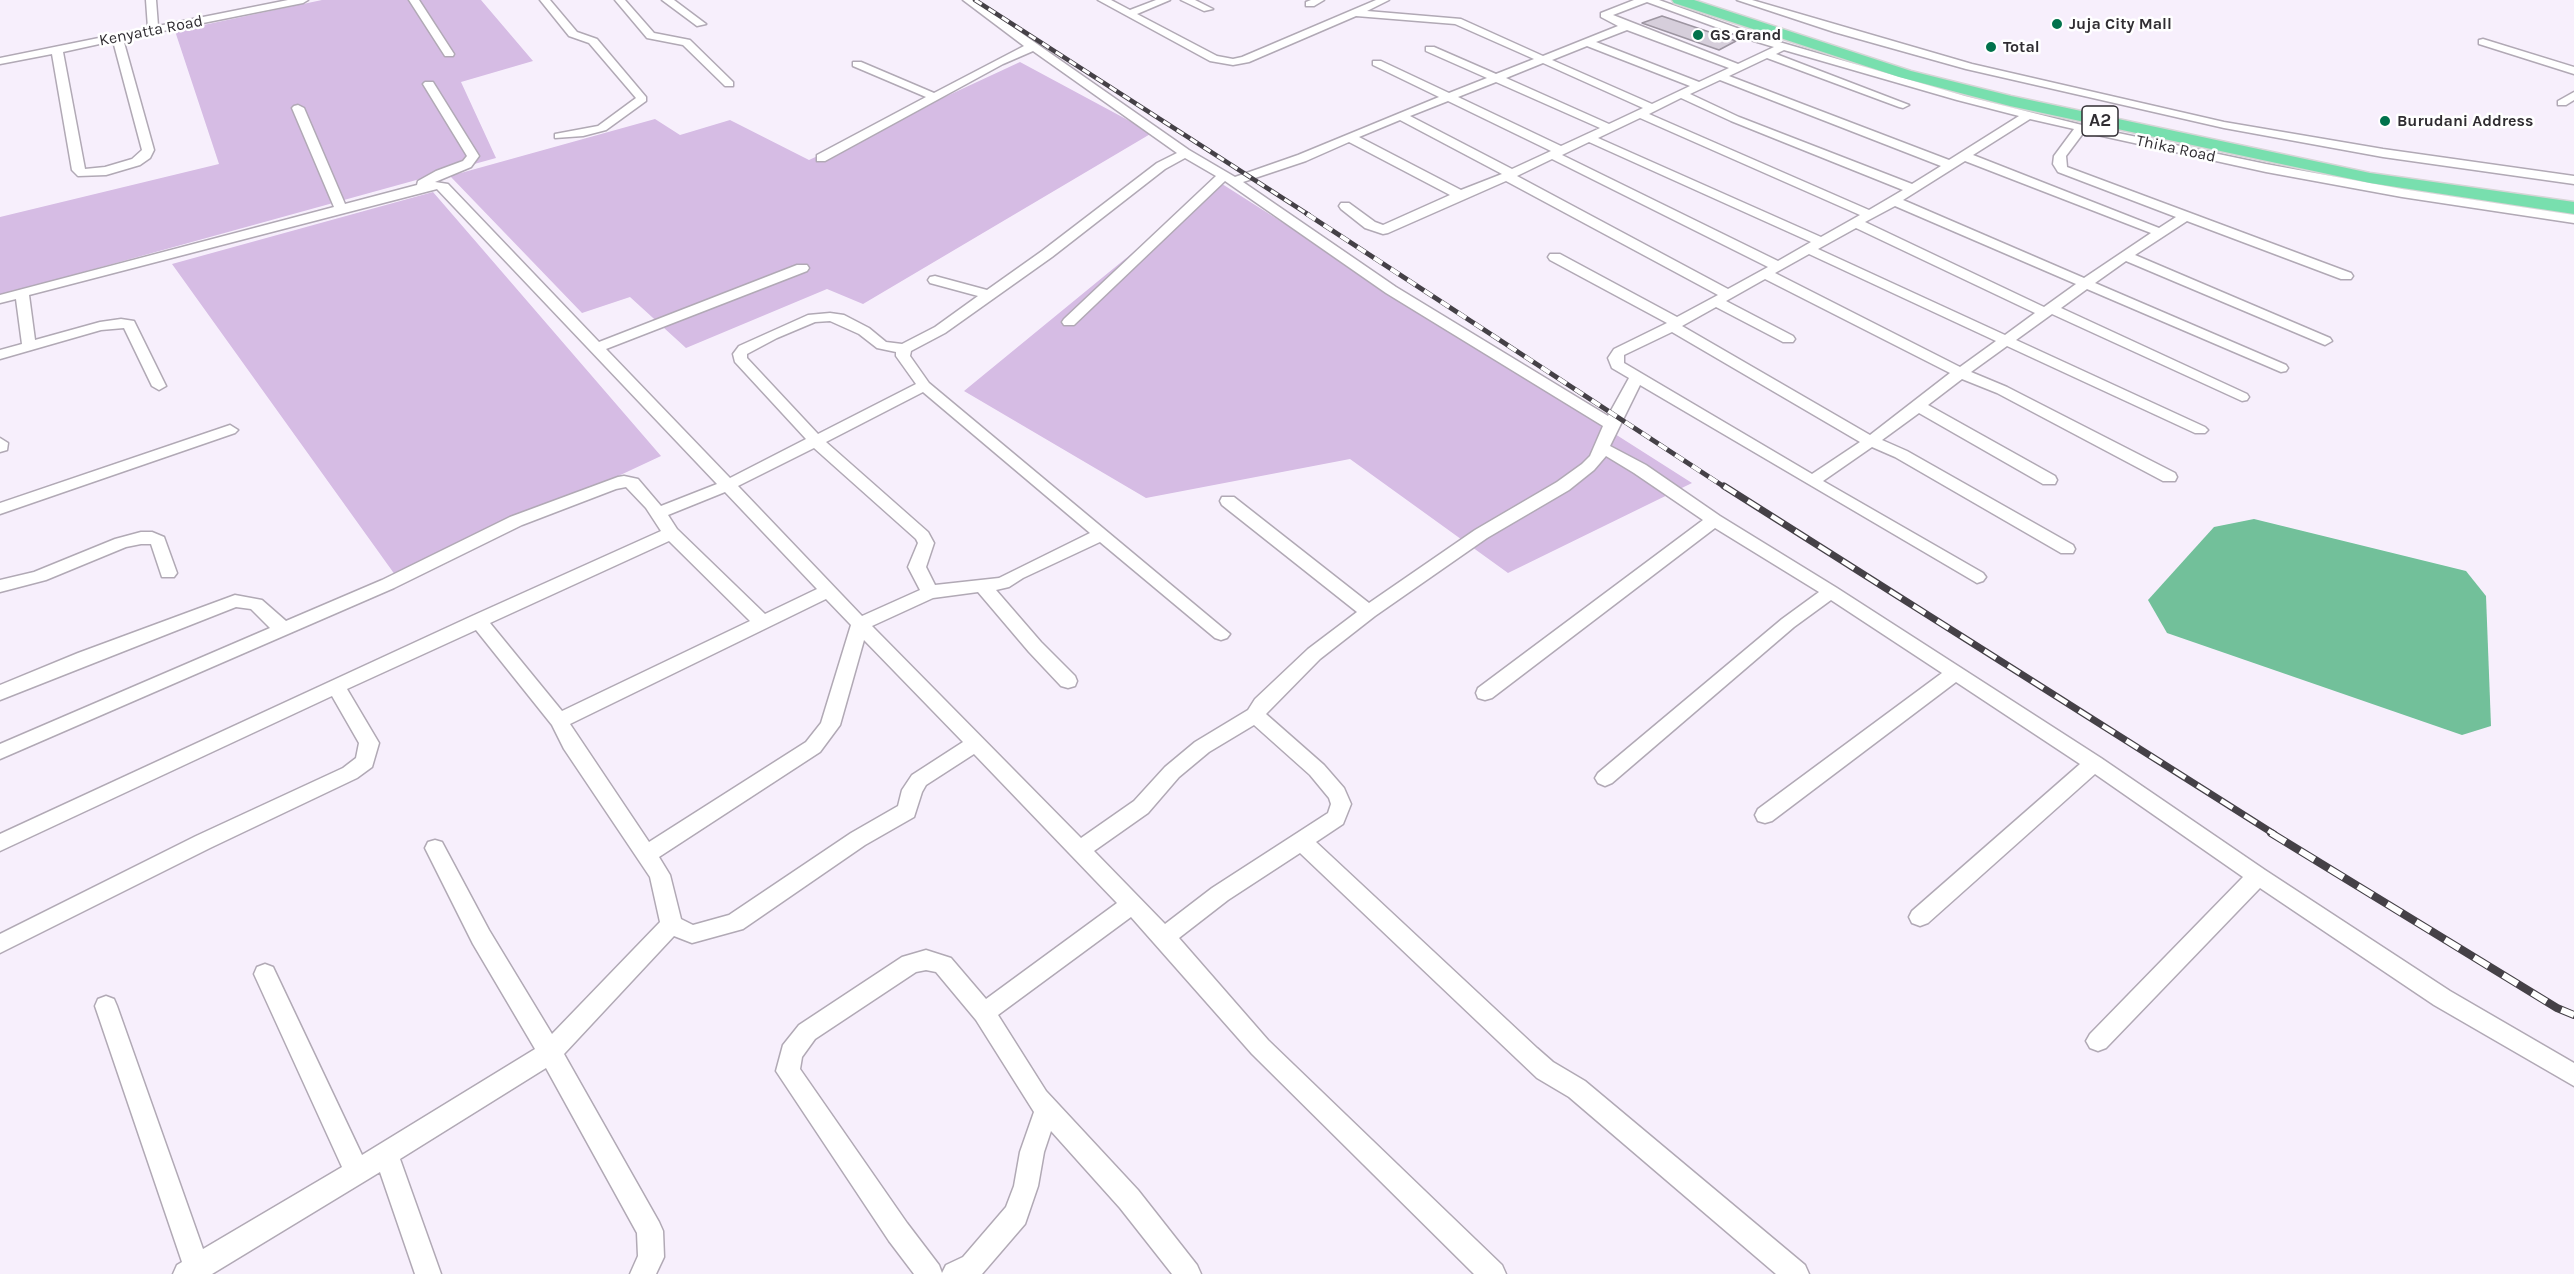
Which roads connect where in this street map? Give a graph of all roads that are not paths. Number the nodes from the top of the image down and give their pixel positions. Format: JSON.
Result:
{"nodes":[{"id":1,"x":151,"y":0,"type":"edge"},
{"id":2,"x":303,"y":0,"type":"edge"},
{"id":3,"x":414,"y":0,"type":"edge"},
{"id":4,"x":545,"y":0,"type":"edge"},
{"id":5,"x":620,"y":0,"type":"edge"},
{"id":6,"x":667,"y":0,"type":"edge"},
{"id":7,"x":968,"y":0,"type":"edge"},
{"id":8,"x":1102,"y":0,"type":"edge"},
{"id":9,"x":1165,"y":0,"type":"edge"},
{"id":10,"x":1186,"y":0,"type":"edge"},
{"id":11,"x":1384,"y":0,"type":"edge"},
{"id":12,"x":1643,"y":0,"type":"edge"},
{"id":13,"x":1650,"y":0,"type":"edge"},
{"id":14,"x":1679,"y":0,"type":"edge"},
{"id":15,"x":1717,"y":0,"type":"edge"},
{"id":16,"x":1742,"y":0,"type":"edge"},
{"id":17,"x":1208,"y":9,"type":"dead end"},
{"id":18,"x":1356,"y":13,"type":"junction"},
{"id":19,"x":1129,"y":14,"type":"junction"},
{"id":20,"x":1426,"y":17,"type":"junction"},
{"id":21,"x":701,"y":24,"type":"dead end"},
{"id":22,"x":1627,"y":26,"type":"junction"},
{"id":23,"x":1409,"y":28,"type":"dead end"},
{"id":24,"x":153,"y":30,"type":"junction"},
{"id":25,"x":117,"y":38,"type":"junction"},
{"id":26,"x":1587,"y":42,"type":"junction"},
{"id":27,"x":2483,"y":42,"type":"dead end"},
{"id":28,"x":1784,"y":46,"type":"junction"},
{"id":29,"x":1033,"y":48,"type":"junction"},
{"id":30,"x":1430,"y":49,"type":"dead end"},
{"id":31,"x":57,"y":50,"type":"junction"},
{"id":32,"x":449,"y":54,"type":"dead end"},
{"id":33,"x":1767,"y":54,"type":"junction"},
{"id":34,"x":1546,"y":60,"type":"junction"},
{"id":35,"x":0,"y":61,"type":"edge"},
{"id":36,"x":1377,"y":63,"type":"dead end"},
{"id":37,"x":857,"y":64,"type":"dead end"},
{"id":38,"x":1738,"y":68,"type":"junction"},
{"id":39,"x":2574,"y":71,"type":"edge"},
{"id":40,"x":1720,"y":76,"type":"junction"},
{"id":41,"x":1498,"y":78,"type":"junction"},
{"id":42,"x":429,"y":84,"type":"dead end"},
{"id":43,"x":729,"y":84,"type":"dead end"},
{"id":44,"x":1699,"y":86,"type":"junction"},
{"id":45,"x":1681,"y":94,"type":"junction"},
{"id":46,"x":2574,"y":95,"type":"edge"},
{"id":47,"x":935,"y":97,"type":"junction"},
{"id":48,"x":1449,"y":97,"type":"junction"},
{"id":49,"x":2562,"y":103,"type":"dead end"},
{"id":50,"x":1903,"y":105,"type":"dead end"},
{"id":51,"x":298,"y":108,"type":"dead end"},
{"id":52,"x":1652,"y":108,"type":"junction"},
{"id":53,"x":1640,"y":114,"type":"junction"},
{"id":54,"x":2028,"y":115,"type":"junction"},
{"id":55,"x":1401,"y":116,"type":"junction"},
{"id":56,"x":1610,"y":128,"type":"junction"},
{"id":57,"x":2082,"y":128,"type":"junction"},
{"id":58,"x":559,"y":136,"type":"dead end"},
{"id":59,"x":1349,"y":137,"type":"junction"},
{"id":60,"x":1589,"y":138,"type":"junction"},
{"id":61,"x":1185,"y":153,"type":"junction"},
{"id":62,"x":1557,"y":153,"type":"junction"},
{"id":63,"x":1964,"y":156,"type":"junction"},
{"id":64,"x":821,"y":158,"type":"dead end"},
{"id":65,"x":1950,"y":165,"type":"junction"},
{"id":66,"x":1510,"y":175,"type":"junction"},
{"id":67,"x":1229,"y":178,"type":"junction"},
{"id":68,"x":2574,"y":180,"type":"edge"},
{"id":69,"x":415,"y":189,"type":"junction"},
{"id":70,"x":1913,"y":189,"type":"junction"},
{"id":71,"x":1460,"y":195,"type":"junction"},
{"id":72,"x":2574,"y":195,"type":"edge"},
{"id":73,"x":1894,"y":201,"type":"junction"},
{"id":74,"x":1345,"y":206,"type":"dead end"},
{"id":75,"x":341,"y":208,"type":"junction"},
{"id":76,"x":2574,"y":208,"type":"edge"},
{"id":77,"x":1870,"y":215,"type":"junction"},
{"id":78,"x":2182,"y":215,"type":"junction"},
{"id":79,"x":2574,"y":219,"type":"edge"},
{"id":80,"x":1856,"y":223,"type":"junction"},
{"id":81,"x":2162,"y":233,"type":"junction"},
{"id":82,"x":1822,"y":242,"type":"junction"},
{"id":83,"x":1808,"y":249,"type":"junction"},
{"id":84,"x":2126,"y":256,"type":"junction"},
{"id":85,"x":1555,"y":257,"type":"dead end"},
{"id":86,"x":802,"y":268,"type":"dead end"},
{"id":87,"x":1771,"y":269,"type":"junction"},
{"id":88,"x":2346,"y":276,"type":"dead end"},
{"id":89,"x":935,"y":280,"type":"dead end"},
{"id":90,"x":2088,"y":283,"type":"junction"},
{"id":91,"x":22,"y":293,"type":"junction"},
{"id":92,"x":989,"y":295,"type":"junction"},
{"id":93,"x":1722,"y":298,"type":"junction"},
{"id":94,"x":0,"y":299,"type":"edge"},
{"id":95,"x":2049,"y":311,"type":"junction"},
{"id":96,"x":1068,"y":322,"type":"dead end"},
{"id":97,"x":1674,"y":325,"type":"junction"},
{"id":98,"x":1788,"y":339,"type":"dead end"},
{"id":99,"x":2325,"y":341,"type":"dead end"},
{"id":100,"x":2007,"y":342,"type":"junction"},
{"id":101,"x":29,"y":346,"type":"junction"},
{"id":102,"x":596,"y":348,"type":"junction"},
{"id":103,"x":904,"y":349,"type":"junction"},
{"id":104,"x":0,"y":355,"type":"edge"},
{"id":105,"x":2281,"y":368,"type":"dead end"},
{"id":106,"x":1961,"y":373,"type":"junction"},
{"id":107,"x":1636,"y":378,"type":"junction"},
{"id":108,"x":159,"y":386,"type":"dead end"},
{"id":109,"x":924,"y":386,"type":"junction"},
{"id":110,"x":2242,"y":397,"type":"dead end"},
{"id":111,"x":1918,"y":406,"type":"junction"},
{"id":112,"x":1612,"y":425,"type":"junction"},
{"id":113,"x":230,"y":430,"type":"dead end"},
{"id":114,"x":2200,"y":430,"type":"dead end"},
{"id":115,"x":816,"y":441,"type":"junction"},
{"id":116,"x":1870,"y":441,"type":"junction"},
{"id":117,"x":1603,"y":448,"type":"junction"},
{"id":118,"x":2169,"y":477,"type":"dead end"},
{"id":119,"x":2049,"y":480,"type":"dead end"},
{"id":120,"x":1812,"y":481,"type":"junction"},
{"id":121,"x":728,"y":485,"type":"junction"},
{"id":122,"x":1228,"y":501,"type":"dead end"},
{"id":123,"x":0,"y":509,"type":"edge"},
{"id":124,"x":658,"y":513,"type":"junction"},
{"id":125,"x":1714,"y":520,"type":"junction"},
{"id":126,"x":670,"y":533,"type":"junction"},
{"id":127,"x":1102,"y":534,"type":"junction"},
{"id":128,"x":2067,"y":549,"type":"dead end"},
{"id":129,"x":168,"y":573,"type":"dead end"},
{"id":130,"x":1977,"y":577,"type":"dead end"},
{"id":131,"x":0,"y":586,"type":"edge"},
{"id":132,"x":984,"y":587,"type":"junction"},
{"id":133,"x":828,"y":591,"type":"junction"},
{"id":134,"x":930,"y":592,"type":"junction"},
{"id":135,"x":1831,"y":592,"type":"junction"},
{"id":136,"x":1369,"y":612,"type":"junction"},
{"id":137,"x":478,"y":620,"type":"junction"},
{"id":138,"x":762,"y":622,"type":"junction"},
{"id":139,"x":860,"y":624,"type":"junction"},
{"id":140,"x":283,"y":629,"type":"junction"},
{"id":141,"x":1221,"y":634,"type":"dead end"},
{"id":142,"x":1954,"y":674,"type":"junction"},
{"id":143,"x":1068,"y":681,"type":"dead end"},
{"id":144,"x":336,"y":686,"type":"junction"},
{"id":145,"x":0,"y":693,"type":"edge"},
{"id":146,"x":1485,"y":693,"type":"dead end"},
{"id":147,"x":1255,"y":715,"type":"junction"},
{"id":148,"x":559,"y":721,"type":"junction"},
{"id":149,"x":976,"y":743,"type":"junction"},
{"id":150,"x":0,"y":752,"type":"edge"},
{"id":151,"x":2094,"y":763,"type":"junction"},
{"id":152,"x":1605,"y":778,"type":"dead end"},
{"id":153,"x":1765,"y":815,"type":"dead end"},
{"id":154,"x":1301,"y":841,"type":"junction"},
{"id":155,"x":0,"y":843,"type":"edge"},
{"id":156,"x":435,"y":848,"type":"dead end"},
{"id":157,"x":1080,"y":850,"type":"junction"},
{"id":158,"x":646,"y":855,"type":"junction"},
{"id":159,"x":2258,"y":876,"type":"junction"},
{"id":160,"x":1132,"y":904,"type":"junction"},
{"id":161,"x":1920,"y":917,"type":"dead end"},
{"id":162,"x":671,"y":925,"type":"junction"},
{"id":163,"x":1164,"y":938,"type":"junction"},
{"id":164,"x":0,"y":944,"type":"edge"},
{"id":165,"x":265,"y":974,"type":"dead end"},
{"id":166,"x":106,"y":1006,"type":"dead end"},
{"id":167,"x":984,"y":1013,"type":"junction"},
{"id":168,"x":2098,"y":1041,"type":"dead end"},
{"id":169,"x":549,"y":1053,"type":"junction"},
{"id":170,"x":2574,"y":1075,"type":"edge"},
{"id":171,"x":1047,"y":1109,"type":"junction"},
{"id":172,"x":386,"y":1155,"type":"junction"},
{"id":173,"x":357,"y":1172,"type":"junction"},
{"id":174,"x":194,"y":1272,"type":"edge"},
{"id":175,"x":429,"y":1274,"type":"edge"},
{"id":176,"x":644,"y":1274,"type":"edge"},
{"id":177,"x":930,"y":1274,"type":"edge"},
{"id":178,"x":955,"y":1274,"type":"edge"},
{"id":179,"x":1188,"y":1274,"type":"edge"},
{"id":180,"x":1493,"y":1274,"type":"edge"},
{"id":181,"x":1796,"y":1274,"type":"edge"}],
"edges":[{"from":1,"to":24,"type":"street"},
{"from":2,"to":24,"type":"street","name":"Kenyatta Road"},
{"from":3,"to":32,"type":"street"},
{"from":4,"to":58,"type":"street"},
{"from":5,"to":43,"type":"street"},
{"from":6,"to":21,"type":"street"},
{"from":7,"to":29,"type":"street"},
{"from":8,"to":19,"type":"street"},
{"from":9,"to":19,"type":"street"},
{"from":10,"to":17,"type":"street"},
{"from":11,"to":18,"type":"street"},
{"from":12,"to":22,"type":"street"},
{"from":13,"to":28,"type":"street","name":"Thika Road"},
{"from":14,"to":76,"type":"highway","name":"Thika Road","number":"A2"},
{"from":15,"to":72,"type":"highway","name":"Thika Road","number":"A2"},
{"from":16,"to":68,"type":"street","name":"Thika Road"},
{"from":18,"to":19,"type":"street"},
{"from":18,"to":20,"type":"street"},
{"from":20,"to":23,"type":"street"},
{"from":20,"to":34,"type":"street"},
{"from":22,"to":26,"type":"street"},
{"from":22,"to":38,"type":"street"},
{"from":24,"to":25,"type":"street","name":"Kenyatta Road"},
{"from":25,"to":31,"type":"street","name":"Kenyatta Road"},
{"from":25,"to":31,"type":"street"},
{"from":26,"to":34,"type":"street"},
{"from":26,"to":44,"type":"street"},
{"from":27,"to":39,"type":"street"},
{"from":28,"to":33,"type":"street"},
{"from":28,"to":54,"type":"street","name":"Thika Road"},
{"from":29,"to":47,"type":"street"},
{"from":29,"to":61,"type":"street"},
{"from":30,"to":41,"type":"street"},
{"from":31,"to":35,"type":"street","name":"Kenyatta Road"},
{"from":33,"to":38,"type":"street"},
{"from":33,"to":50,"type":"street"},
{"from":34,"to":41,"type":"street"},
{"from":34,"to":52,"type":"street"},
{"from":36,"to":48,"type":"street"},
{"from":37,"to":47,"type":"street"},
{"from":38,"to":40,"type":"street"},
{"from":40,"to":44,"type":"street"},
{"from":40,"to":65,"type":"street"},
{"from":41,"to":48,"type":"street"},
{"from":41,"to":56,"type":"street"},
{"from":42,"to":69,"type":"street"},
{"from":44,"to":45,"type":"street"},
{"from":45,"to":52,"type":"street"},
{"from":45,"to":70,"type":"street"},
{"from":46,"to":49,"type":"street"},
{"from":47,"to":64,"type":"street"},
{"from":48,"to":55,"type":"street"},
{"from":48,"to":62,"type":"street"},
{"from":51,"to":75,"type":"street"},
{"from":52,"to":53,"type":"street"},
{"from":53,"to":56,"type":"street"},
{"from":53,"to":77,"type":"street"},
{"from":54,"to":57,"type":"street","name":"Thika Road"},
{"from":54,"to":63,"type":"street"},
{"from":55,"to":59,"type":"street"},
{"from":55,"to":66,"type":"street"},
{"from":56,"to":60,"type":"street"},
{"from":57,"to":78,"type":"street"},
{"from":57,"to":79,"type":"street","name":"Thika Road"},
{"from":59,"to":67,"type":"street"},
{"from":59,"to":71,"type":"street"},
{"from":60,"to":62,"type":"street"},
{"from":60,"to":82,"type":"street"},
{"from":61,"to":67,"type":"street"},
{"from":61,"to":92,"type":"street"},
{"from":62,"to":66,"type":"street"},
{"from":62,"to":87,"type":"street"},
{"from":63,"to":65,"type":"street"},
{"from":63,"to":81,"type":"street"},
{"from":65,"to":70,"type":"street"},
{"from":66,"to":71,"type":"street"},
{"from":66,"to":93,"type":"street"},
{"from":67,"to":96,"type":"street"},
{"from":67,"to":112,"type":"street"},
{"from":69,"to":75,"type":"street"},
{"from":69,"to":102,"type":"street"},
{"from":70,"to":73,"type":"street"},
{"from":71,"to":74,"type":"street"},
{"from":73,"to":77,"type":"street"},
{"from":73,"to":90,"type":"street"},
{"from":75,"to":91,"type":"street"},
{"from":77,"to":80,"type":"street"},
{"from":78,"to":81,"type":"street"},
{"from":78,"to":88,"type":"street"},
{"from":80,"to":82,"type":"street"},
{"from":80,"to":95,"type":"street"},
{"from":81,"to":84,"type":"street"},
{"from":82,"to":83,"type":"street"},
{"from":83,"to":87,"type":"street"},
{"from":83,"to":100,"type":"street"},
{"from":84,"to":90,"type":"street"},
{"from":84,"to":99,"type":"street"},
{"from":85,"to":97,"type":"street"},
{"from":86,"to":102,"type":"street"},
{"from":87,"to":93,"type":"street"},
{"from":87,"to":106,"type":"street"},
{"from":89,"to":92,"type":"street"},
{"from":90,"to":95,"type":"street"},
{"from":90,"to":105,"type":"street"},
{"from":91,"to":94,"type":"street"},
{"from":91,"to":101,"type":"street"},
{"from":92,"to":103,"type":"street"},
{"from":93,"to":97,"type":"street"},
{"from":93,"to":98,"type":"street"},
{"from":95,"to":100,"type":"street"},
{"from":95,"to":110,"type":"street"},
{"from":97,"to":107,"type":"street"},
{"from":97,"to":116,"type":"street"},
{"from":100,"to":106,"type":"street"},
{"from":100,"to":114,"type":"street"},
{"from":101,"to":104,"type":"street"},
{"from":101,"to":108,"type":"street"},
{"from":102,"to":121,"type":"street"},
{"from":103,"to":109,"type":"street"},
{"from":103,"to":115,"type":"street"},
{"from":106,"to":111,"type":"street"},
{"from":106,"to":118,"type":"street"},
{"from":107,"to":112,"type":"street"},
{"from":107,"to":120,"type":"street"},
{"from":109,"to":115,"type":"street"},
{"from":109,"to":127,"type":"street"},
{"from":111,"to":116,"type":"street"},
{"from":111,"to":119,"type":"street"},
{"from":112,"to":117,"type":"street"},
{"from":113,"to":123,"type":"street"},
{"from":115,"to":121,"type":"street"},
{"from":115,"to":134,"type":"street"},
{"from":116,"to":120,"type":"street"},
{"from":116,"to":128,"type":"street"},
{"from":117,"to":125,"type":"street"},
{"from":117,"to":136,"type":"street"},
{"from":120,"to":130,"type":"street"},
{"from":121,"to":124,"type":"street"},
{"from":121,"to":133,"type":"street"},
{"from":122,"to":136,"type":"street"},
{"from":124,"to":126,"type":"street"},
{"from":124,"to":140,"type":"street"},
{"from":125,"to":135,"type":"street"},
{"from":125,"to":146,"type":"street"},
{"from":126,"to":137,"type":"street"},
{"from":126,"to":138,"type":"street"},
{"from":127,"to":132,"type":"street"},
{"from":127,"to":141,"type":"street"},
{"from":129,"to":131,"type":"street"},
{"from":132,"to":134,"type":"street"},
{"from":132,"to":143,"type":"street"},
{"from":133,"to":138,"type":"street"},
{"from":133,"to":139,"type":"street"},
{"from":134,"to":139,"type":"street"},
{"from":135,"to":142,"type":"street"},
{"from":135,"to":152,"type":"street"},
{"from":136,"to":147,"type":"street"},
{"from":137,"to":144,"type":"street"},
{"from":137,"to":148,"type":"street"},
{"from":138,"to":148,"type":"street"},
{"from":139,"to":149,"type":"street"},
{"from":139,"to":158,"type":"street"},
{"from":140,"to":145,"type":"street"},
{"from":140,"to":150,"type":"street"},
{"from":142,"to":151,"type":"street"},
{"from":142,"to":153,"type":"street"},
{"from":144,"to":155,"type":"street"},
{"from":144,"to":164,"type":"street"},
{"from":147,"to":154,"type":"street"},
{"from":147,"to":157,"type":"street"},
{"from":148,"to":158,"type":"street"},
{"from":149,"to":157,"type":"street"},
{"from":149,"to":162,"type":"street"},
{"from":151,"to":159,"type":"street"},
{"from":151,"to":161,"type":"street"},
{"from":154,"to":163,"type":"street"},
{"from":154,"to":181,"type":"street"},
{"from":156,"to":169,"type":"street"},
{"from":157,"to":160,"type":"street"},
{"from":158,"to":162,"type":"street"},
{"from":159,"to":168,"type":"street"},
{"from":159,"to":170,"type":"street"},
{"from":160,"to":163,"type":"street"},
{"from":160,"to":167,"type":"street"},
{"from":162,"to":169,"type":"street"},
{"from":163,"to":180,"type":"street"},
{"from":165,"to":173,"type":"street"},
{"from":166,"to":174,"type":"street"},
{"from":167,"to":171,"type":"street"},
{"from":167,"to":177,"type":"street"},
{"from":169,"to":172,"type":"street"},
{"from":169,"to":176,"type":"street"},
{"from":171,"to":178,"type":"street"},
{"from":171,"to":179,"type":"street"},
{"from":172,"to":173,"type":"street"},
{"from":172,"to":175,"type":"street"},
{"from":173,"to":174,"type":"street"}]}
